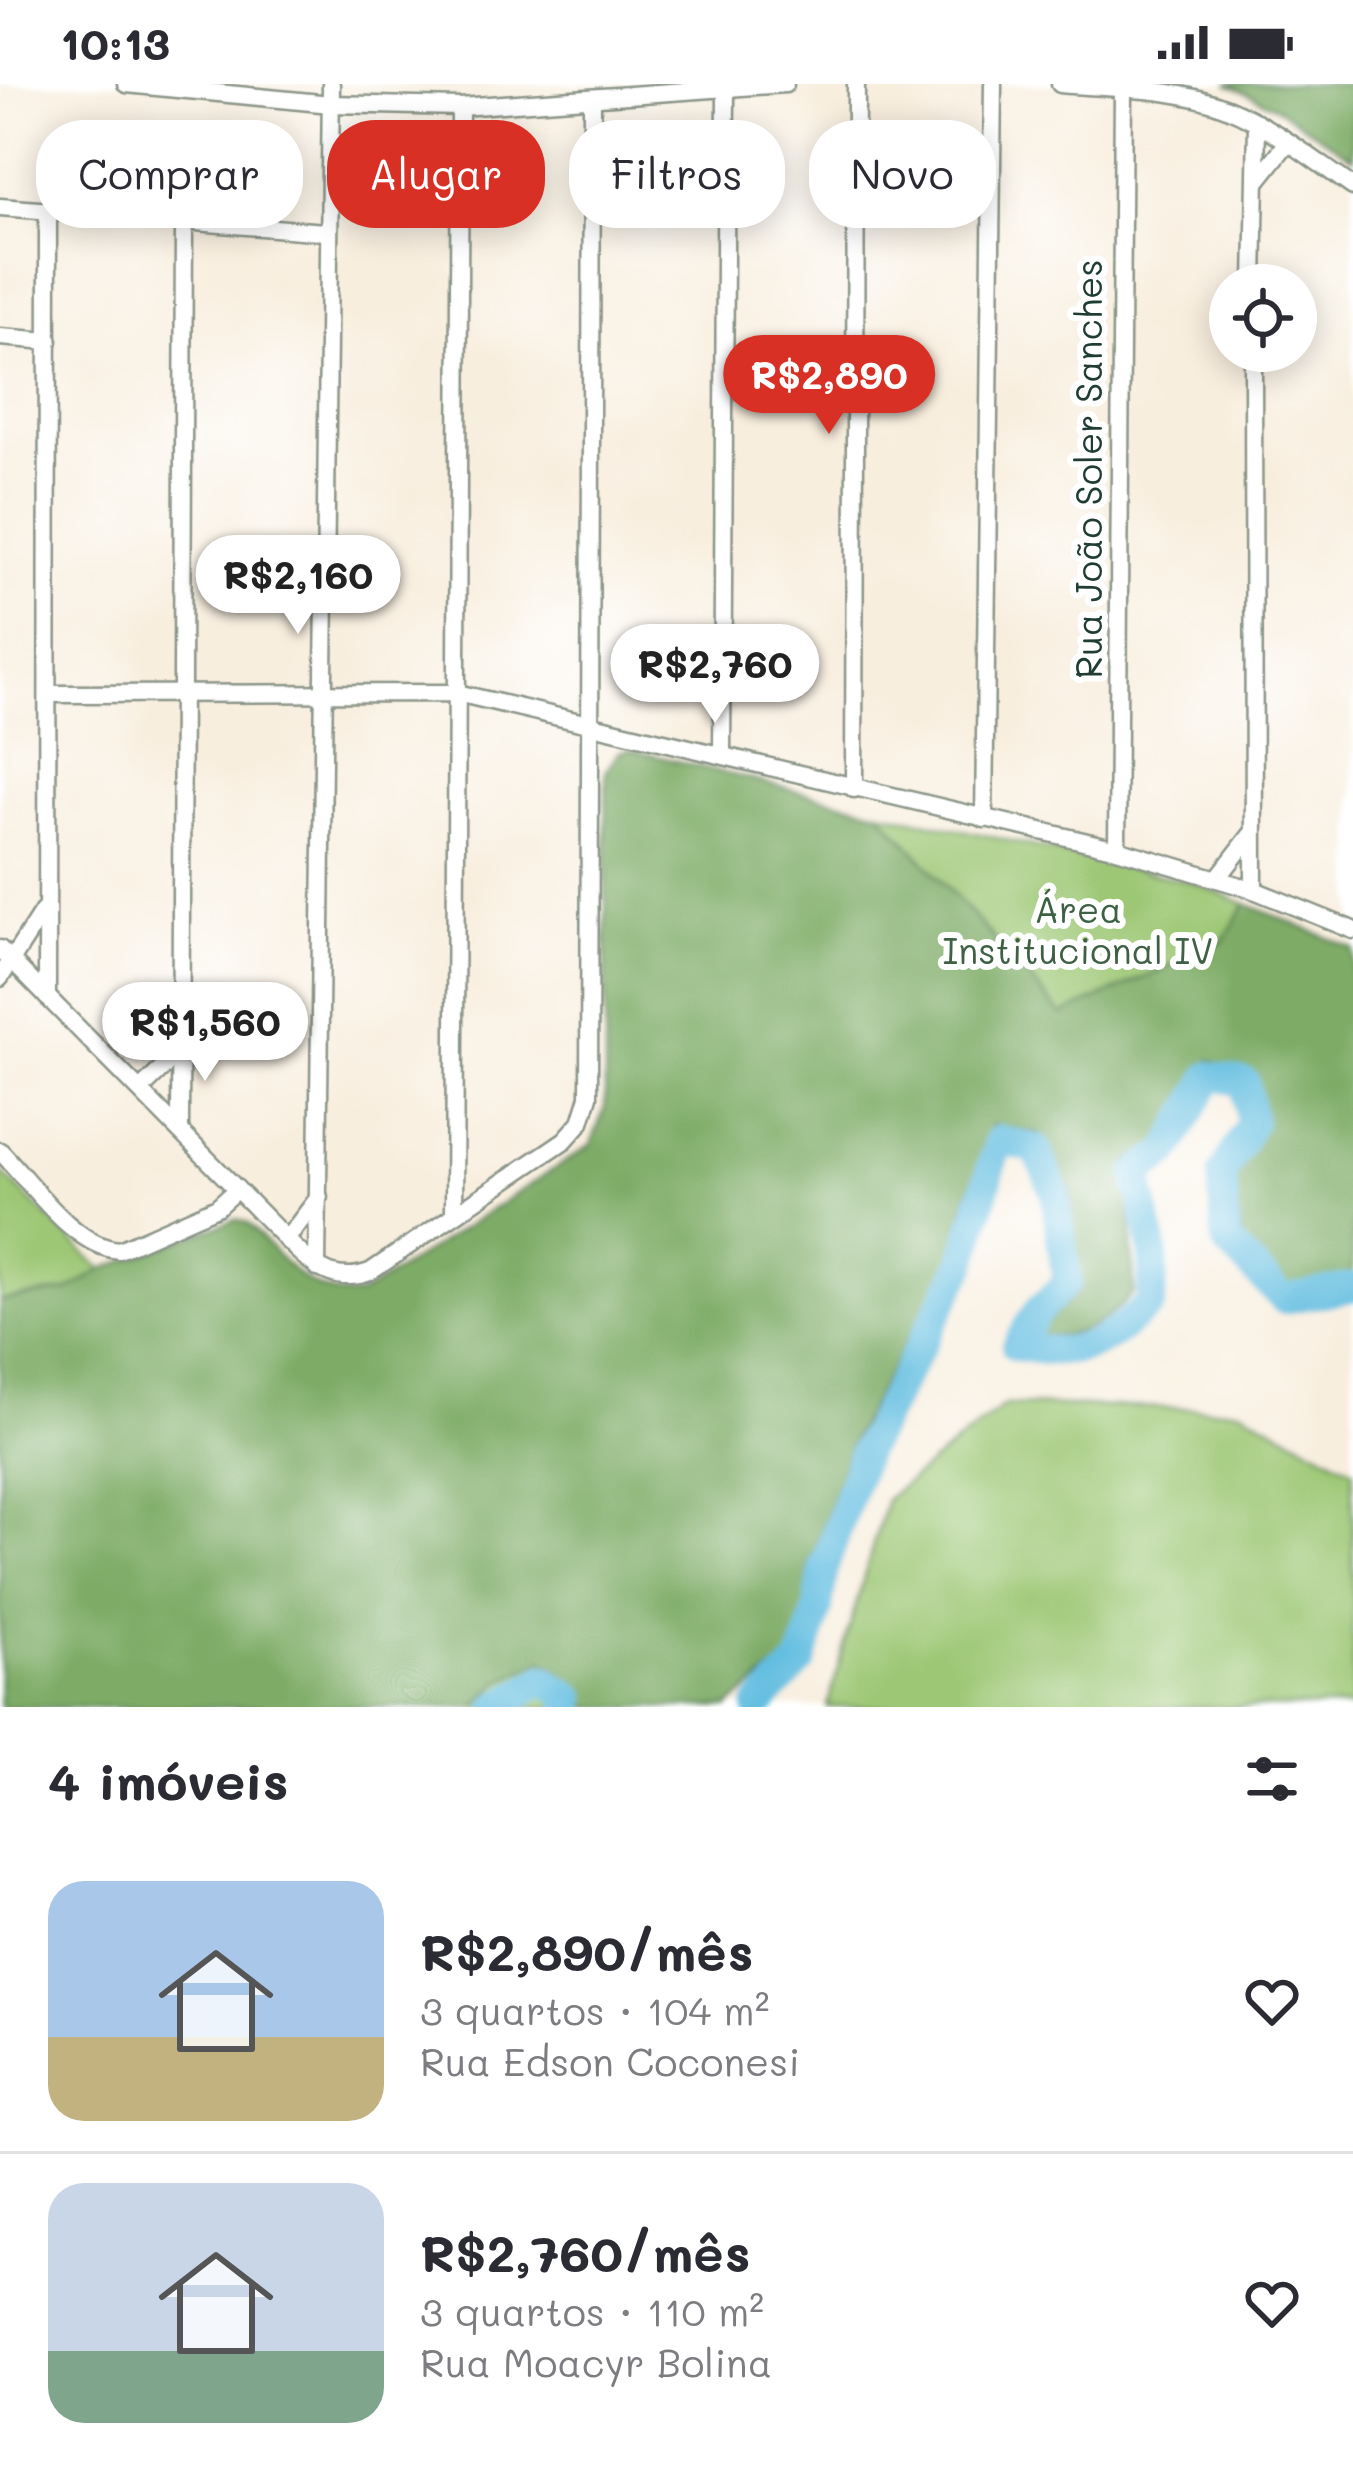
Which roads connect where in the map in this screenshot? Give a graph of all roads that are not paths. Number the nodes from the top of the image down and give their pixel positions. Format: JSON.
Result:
{"nodes":[{"id":1,"x":126,"y":84,"type":"edge"},
{"id":2,"x":331,"y":84,"type":"edge"},
{"id":3,"x":785,"y":84,"type":"edge"},
{"id":4,"x":856,"y":84,"type":"edge"},
{"id":5,"x":993,"y":84,"type":"edge"},
{"id":6,"x":1060,"y":84,"type":"edge"},
{"id":7,"x":1123,"y":89,"type":"junction"},
{"id":8,"x":725,"y":90,"type":"junction"},
{"id":9,"x":592,"y":100,"type":"junction"},
{"id":10,"x":331,"y":104,"type":"junction"},
{"id":11,"x":460,"y":107,"type":"junction"},
{"id":12,"x":1257,"y":122,"type":"junction"},
{"id":13,"x":1288,"y":142,"type":"junction"},
{"id":14,"x":1254,"y":187,"type":"junction"},
{"id":15,"x":1353,"y":188,"type":"edge"},
{"id":16,"x":0,"y":207,"type":"edge"},
{"id":17,"x":36,"y":211,"type":"edge"},
{"id":18,"x":48,"y":228,"type":"edge"},
{"id":19,"x":184,"y":228,"type":"edge"},
{"id":20,"x":245,"y":228,"type":"edge"},
{"id":21,"x":326,"y":232,"type":"junction"},
{"id":22,"x":1254,"y":264,"type":"edge"},
{"id":23,"x":0,"y":337,"type":"edge"},
{"id":24,"x":49,"y":341,"type":"junction"},
{"id":25,"x":1253,"y":372,"type":"edge"},
{"id":26,"x":323,"y":692,"type":"junction"},
{"id":27,"x":457,"y":693,"type":"junction"},
{"id":28,"x":49,"y":694,"type":"junction"},
{"id":29,"x":181,"y":694,"type":"junction"},
{"id":30,"x":589,"y":721,"type":"junction"},
{"id":31,"x":722,"y":755,"type":"junction"},
{"id":32,"x":854,"y":789,"type":"junction"},
{"id":33,"x":984,"y":819,"type":"junction"},
{"id":34,"x":1251,"y":835,"type":"junction"},
{"id":35,"x":1117,"y":849,"type":"junction"},
{"id":36,"x":1216,"y":879,"type":"junction"},
{"id":37,"x":1254,"y":890,"type":"junction"},
{"id":38,"x":46,"y":904,"type":"junction"},
{"id":39,"x":1353,"y":930,"type":"edge"},
{"id":40,"x":5,"y":954,"type":"edge"},
{"id":41,"x":0,"y":978,"type":"edge"},
{"id":42,"x":47,"y":997,"type":"junction"},
{"id":43,"x":178,"y":1038,"type":"junction"},
{"id":44,"x":140,"y":1090,"type":"junction"},
{"id":45,"x":180,"y":1130,"type":"junction"},
{"id":46,"x":0,"y":1150,"type":"edge"},
{"id":47,"x":237,"y":1190,"type":"junction"},
{"id":48,"x":322,"y":1190,"type":"junction"},
{"id":49,"x":454,"y":1213,"type":"junction"},
{"id":50,"x":286,"y":1240,"type":"junction"},
{"id":51,"x":317,"y":1268,"type":"junction"}],
"edges":[{"from":1,"to":10,"type":"street"},
{"from":2,"to":10,"type":"street"},
{"from":3,"to":8,"type":"street"},
{"from":4,"to":32,"type":"street"},
{"from":5,"to":33,"type":"street"},
{"from":6,"to":7,"type":"street"},
{"from":7,"to":12,"type":"street"},
{"from":7,"to":35,"type":"street","name":"Rua João Soler Sanches"},
{"from":8,"to":9,"type":"street"},
{"from":8,"to":31,"type":"street"},
{"from":9,"to":11,"type":"street"},
{"from":9,"to":30,"type":"street"},
{"from":10,"to":11,"type":"street"},
{"from":10,"to":21,"type":"street"},
{"from":11,"to":27,"type":"street"},
{"from":12,"to":13,"type":"street"},
{"from":12,"to":14,"type":"street"},
{"from":13,"to":14,"type":"street"},
{"from":13,"to":15,"type":"street"},
{"from":14,"to":22,"type":"street"},
{"from":16,"to":17,"type":"street"},
{"from":18,"to":24,"type":"street"},
{"from":19,"to":29,"type":"street"},
{"from":20,"to":21,"type":"street"},
{"from":21,"to":26,"type":"street"},
{"from":23,"to":24,"type":"street"},
{"from":24,"to":28,"type":"street"},
{"from":25,"to":34,"type":"street"},
{"from":26,"to":27,"type":"street"},
{"from":26,"to":29,"type":"street"},
{"from":26,"to":48,"type":"street"},
{"from":27,"to":30,"type":"street"},
{"from":27,"to":49,"type":"street"},
{"from":28,"to":29,"type":"street"},
{"from":28,"to":38,"type":"street"},
{"from":29,"to":43,"type":"street"},
{"from":30,"to":31,"type":"street"},
{"from":30,"to":49,"type":"street"},
{"from":31,"to":32,"type":"street"},
{"from":32,"to":33,"type":"street"},
{"from":33,"to":35,"type":"street"},
{"from":34,"to":36,"type":"street"},
{"from":34,"to":37,"type":"street"},
{"from":35,"to":36,"type":"street"},
{"from":36,"to":37,"type":"street"},
{"from":37,"to":39,"type":"street"},
{"from":38,"to":40,"type":"street"},
{"from":38,"to":42,"type":"street"},
{"from":40,"to":41,"type":"street"},
{"from":40,"to":42,"type":"street"},
{"from":42,"to":44,"type":"street"},
{"from":43,"to":44,"type":"street"},
{"from":43,"to":45,"type":"street"},
{"from":44,"to":45,"type":"street"},
{"from":45,"to":47,"type":"street"},
{"from":46,"to":47,"type":"street"},
{"from":47,"to":50,"type":"street"},
{"from":48,"to":50,"type":"street"},
{"from":48,"to":51,"type":"street"},
{"from":49,"to":51,"type":"street"},
{"from":50,"to":51,"type":"street"}]}
